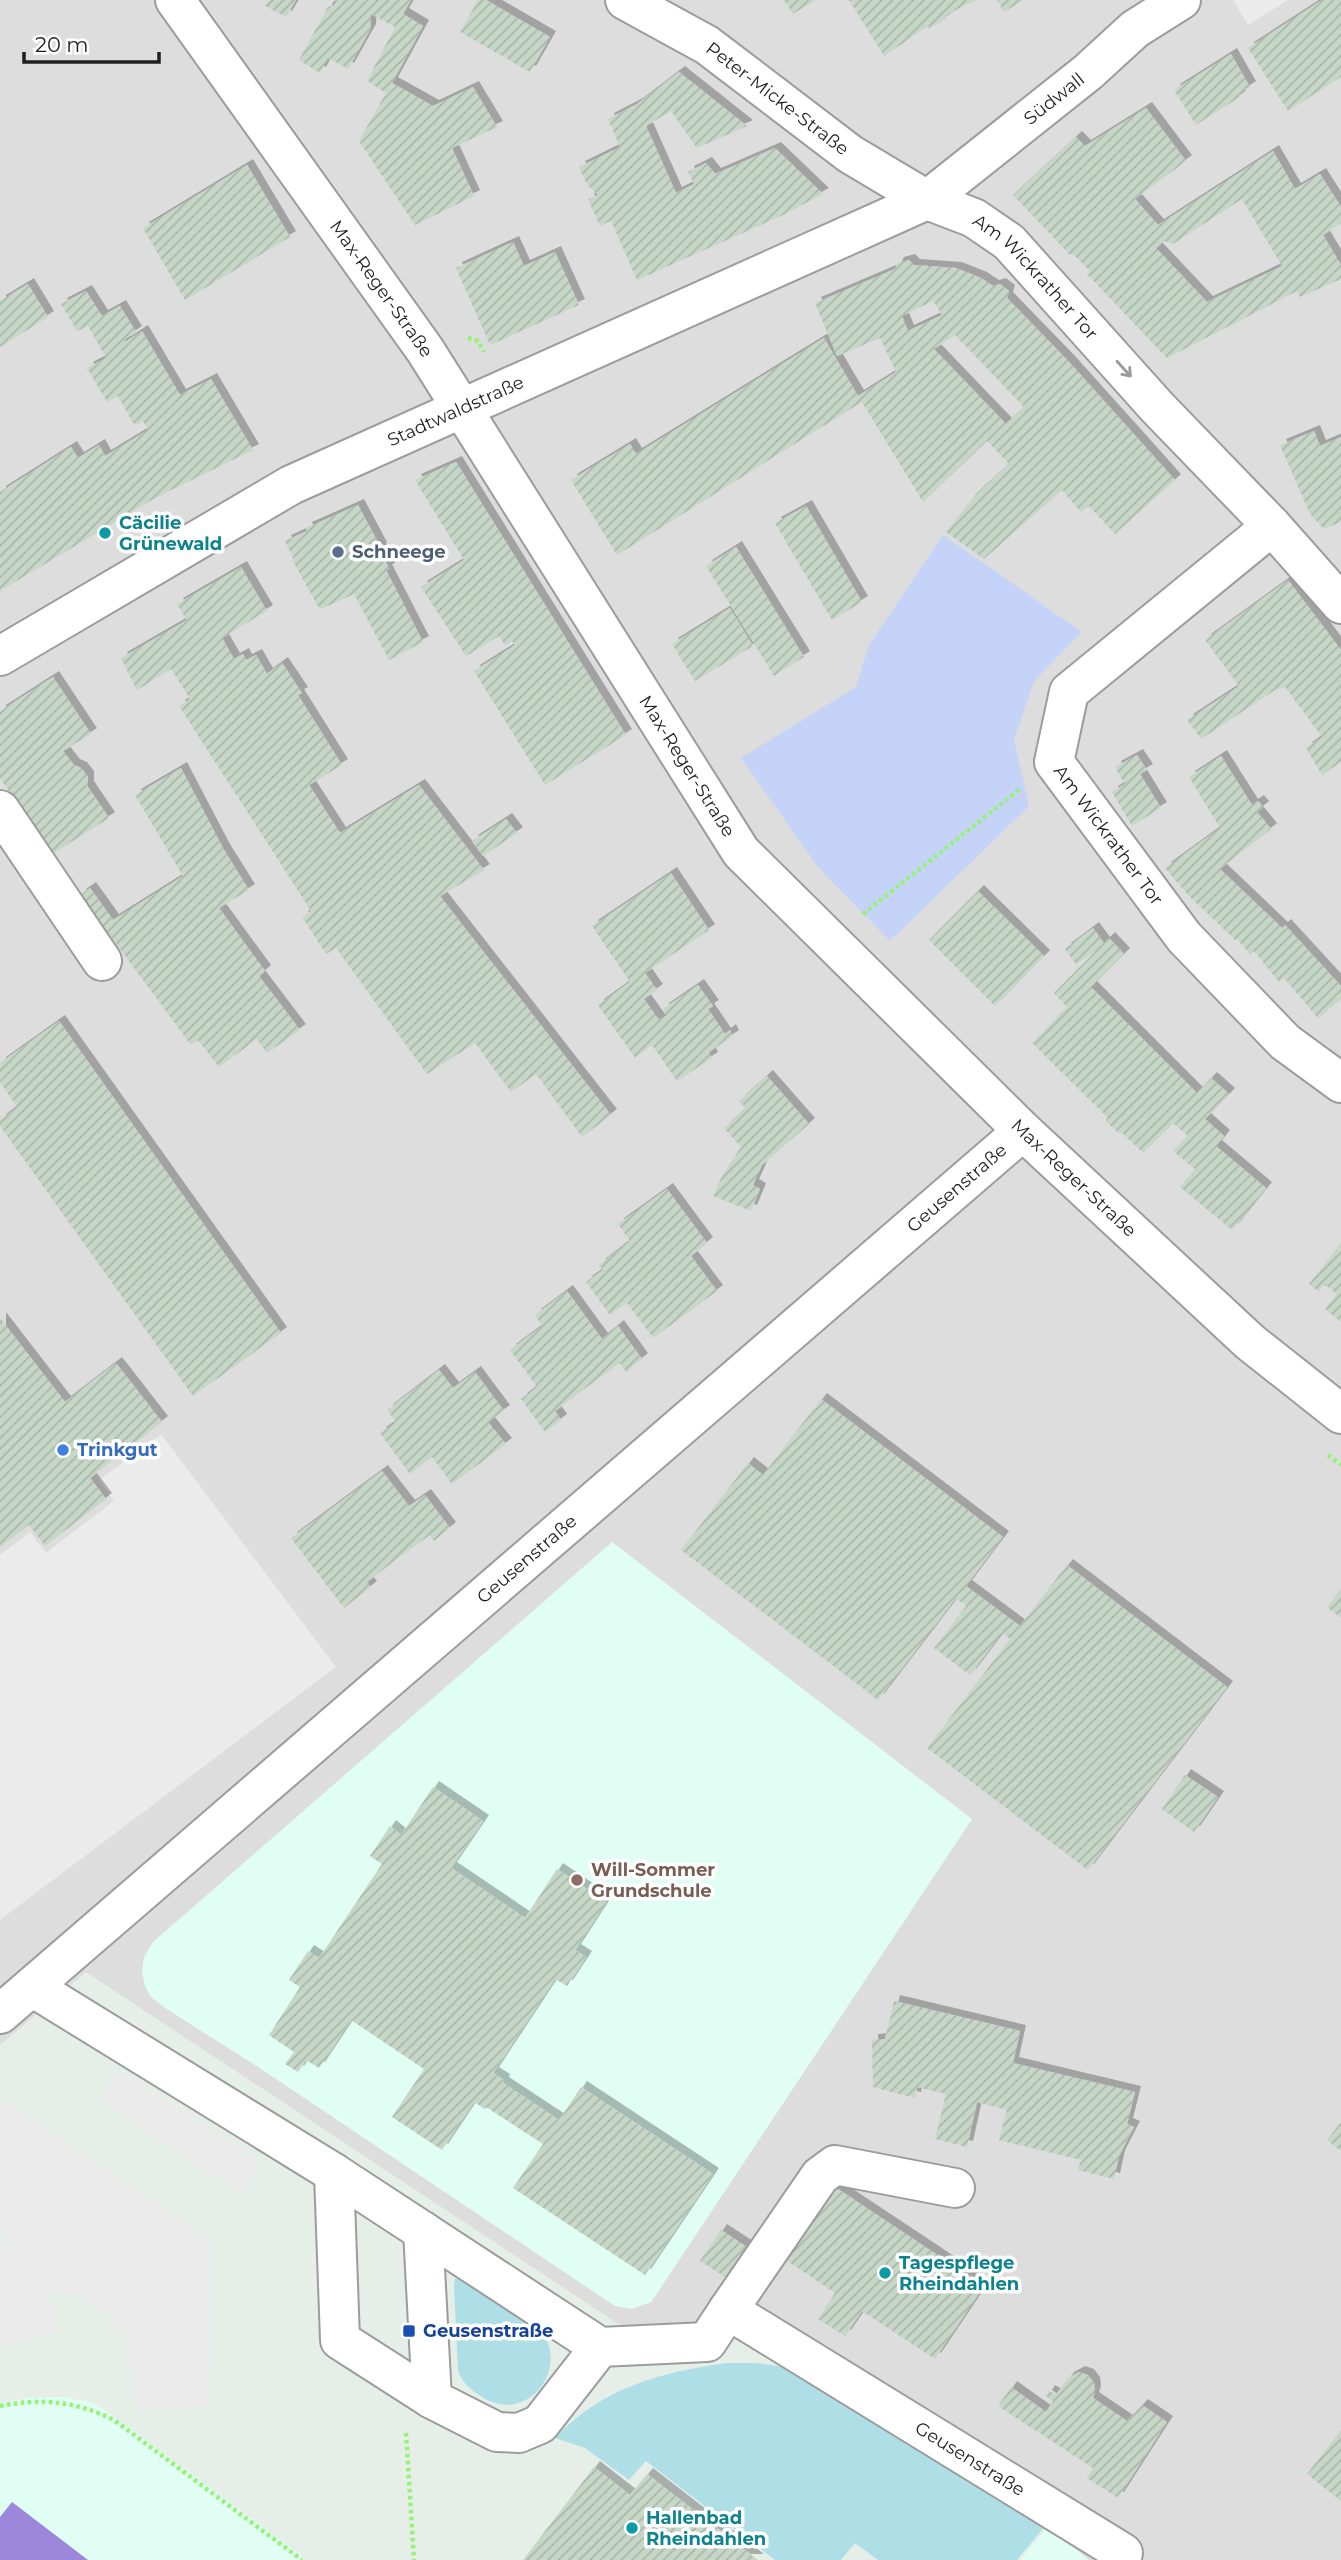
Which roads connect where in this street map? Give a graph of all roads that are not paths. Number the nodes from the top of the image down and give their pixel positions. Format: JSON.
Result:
{"nodes":[{"id":1,"x":175,"y":0,"type":"edge"},
{"id":2,"x":625,"y":0,"type":"edge"},
{"id":3,"x":1181,"y":0,"type":"edge"},
{"id":4,"x":927,"y":200,"type":"junction"},
{"id":5,"x":462,"y":407,"type":"junction"},
{"id":6,"x":1272,"y":526,"type":"junction"},
{"id":7,"x":1326,"y":563,"type":"edge"},
{"id":8,"x":1341,"y":604,"type":"edge"},
{"id":9,"x":0,"y":656,"type":"edge"},
{"id":10,"x":0,"y":810,"type":"edge"},
{"id":11,"x":102,"y":961,"type":"dead end"},
{"id":12,"x":1341,"y":1083,"type":"edge"},
{"id":13,"x":1023,"y":1131,"type":"junction"},
{"id":14,"x":1341,"y":1414,"type":"edge"},
{"id":15,"x":32,"y":1987,"type":"junction"},
{"id":16,"x":0,"y":2014,"type":"edge"},
{"id":17,"x":334,"y":2173,"type":"junction"},
{"id":18,"x":955,"y":2188,"type":"dead end"},
{"id":19,"x":423,"y":2231,"type":"junction"},
{"id":20,"x":727,"y":2310,"type":"junction"},
{"id":21,"x":600,"y":2347,"type":"junction"},
{"id":22,"x":417,"y":2389,"type":"junction"},
{"id":23,"x":1123,"y":2553,"type":"dead end"}],
"edges":[{"from":1,"to":5,"type":"street","name":"Max-Reger-Straße"},
{"from":2,"to":4,"type":"street","name":"Peter-Micke-Straße"},
{"from":3,"to":4,"type":"street","name":"Südwall"},
{"from":4,"to":5,"type":"street","name":"Stadtwaldstraße"},
{"from":4,"to":6,"type":"street","name":"Am Wickrather Tor","one_way":true},
{"from":5,"to":9,"type":"street","name":"Stadtwaldstraße"},
{"from":5,"to":13,"type":"street","name":"Max-Reger-Straße"},
{"from":6,"to":7,"type":"street","name":"Am Wickrather Tor"},
{"from":6,"to":12,"type":"street","name":"Am Wickrather Tor"},
{"from":7,"to":8,"type":"street","name":"Am Wickrather Tor"},
{"from":10,"to":11,"type":"street"},
{"from":13,"to":14,"type":"street","name":"Max-Reger-Straße"},
{"from":13,"to":15,"type":"street","name":"Geusenstraße"},
{"from":15,"to":16,"type":"street","name":"Geusenstraße"},
{"from":15,"to":17,"type":"street"},
{"from":17,"to":19,"type":"street"},
{"from":17,"to":22,"type":"street"},
{"from":18,"to":20,"type":"street"},
{"from":19,"to":21,"type":"street"},
{"from":19,"to":22,"type":"street"},
{"from":20,"to":21,"type":"street"},
{"from":20,"to":23,"type":"street","name":"Geusenstraße"},
{"from":21,"to":22,"type":"street"}]}
